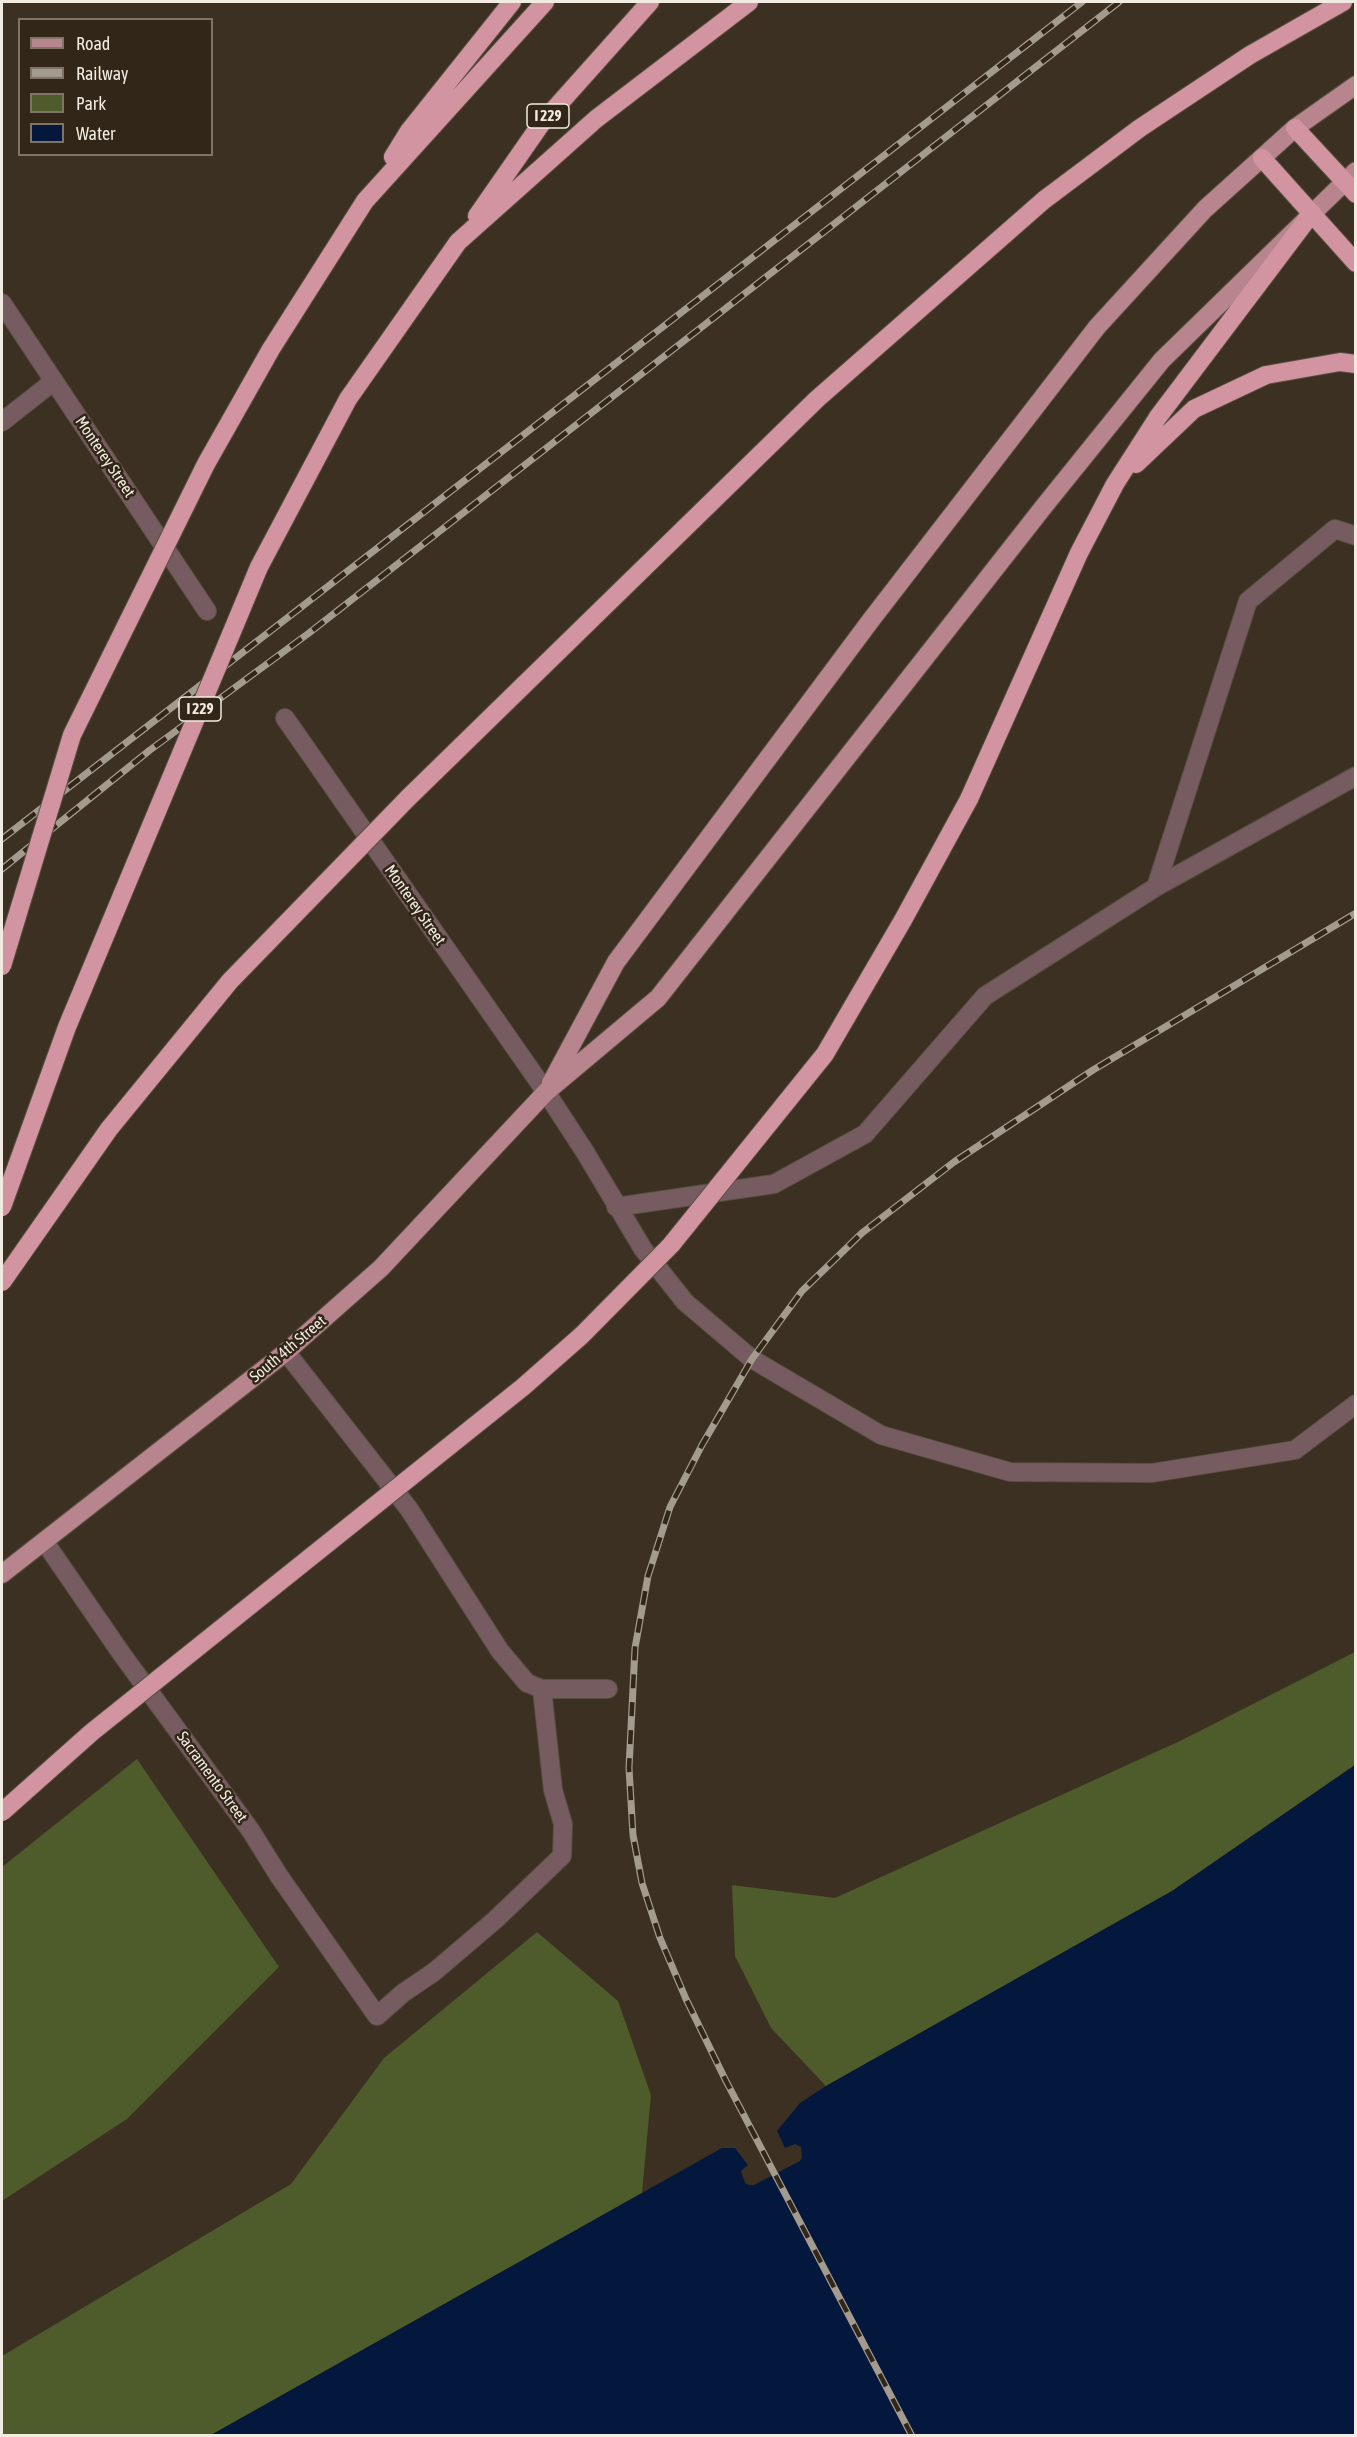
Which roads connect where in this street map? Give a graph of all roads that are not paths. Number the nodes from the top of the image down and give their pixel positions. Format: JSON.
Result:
{"nodes":[{"id":1,"x":512,"y":2,"type":"edge"},
{"id":2,"x":544,"y":2,"type":"edge"},
{"id":3,"x":650,"y":2,"type":"edge"},
{"id":4,"x":749,"y":2,"type":"edge"},
{"id":5,"x":1343,"y":2,"type":"edge"},
{"id":6,"x":1356,"y":85,"type":"edge"},
{"id":7,"x":1295,"y":128,"type":"junction"},
{"id":8,"x":1262,"y":158,"type":"junction"},
{"id":9,"x":1352,"y":182,"type":"edge"},
{"id":10,"x":365,"y":201,"type":"junction"},
{"id":11,"x":1312,"y":213,"type":"junction"},
{"id":12,"x":458,"y":242,"type":"junction"},
{"id":13,"x":1356,"y":263,"type":"edge"},
{"id":14,"x":2,"y":303,"type":"edge"},
{"id":15,"x":1356,"y":364,"type":"edge"},
{"id":16,"x":54,"y":381,"type":"junction"},
{"id":17,"x":2,"y":422,"type":"edge"},
{"id":18,"x":1115,"y":484,"type":"junction"},
{"id":19,"x":1356,"y":536,"type":"edge"},
{"id":20,"x":207,"y":611,"type":"dead end"},
{"id":21,"x":285,"y":718,"type":"dead end"},
{"id":22,"x":1356,"y":776,"type":"edge"},
{"id":23,"x":1156,"y":887,"type":"junction"},
{"id":24,"x":2,"y":966,"type":"edge"},
{"id":25,"x":546,"y":1092,"type":"junction"},
{"id":26,"x":2,"y":1207,"type":"edge"},
{"id":27,"x":616,"y":1208,"type":"junction"},
{"id":28,"x":2,"y":1282,"type":"edge"},
{"id":29,"x":286,"y":1352,"type":"junction"},
{"id":30,"x":1356,"y":1404,"type":"edge"},
{"id":31,"x":44,"y":1540,"type":"junction"},
{"id":32,"x":2,"y":1574,"type":"edge"},
{"id":33,"x":542,"y":1689,"type":"junction"},
{"id":34,"x":608,"y":1689,"type":"dead end"},
{"id":35,"x":2,"y":1812,"type":"edge"}],
"edges":[{"from":1,"to":10,"type":"highway"},
{"from":2,"to":10,"type":"highway"},
{"from":3,"to":12,"type":"highway","number":"I 229"},
{"from":4,"to":12,"type":"highway"},
{"from":5,"to":28,"type":"highway","bridge":true},
{"from":6,"to":7,"type":"main road"},
{"from":7,"to":8,"type":"main road"},
{"from":7,"to":9,"type":"highway"},
{"from":8,"to":11,"type":"highway"},
{"from":8,"to":25,"type":"main road"},
{"from":9,"to":11,"type":"main road"},
{"from":10,"to":24,"type":"highway","bridge":true},
{"from":11,"to":13,"type":"highway"},
{"from":11,"to":18,"type":"highway"},
{"from":11,"to":25,"type":"main road"},
{"from":12,"to":26,"type":"highway","number":"I 229","bridge":true},
{"from":14,"to":16,"type":"street","name":"Monterey Street"},
{"from":15,"to":18,"type":"highway"},
{"from":16,"to":17,"type":"street"},
{"from":16,"to":20,"type":"street","name":"Monterey Street"},
{"from":18,"to":35,"type":"highway","bridge":true},
{"from":19,"to":23,"type":"street"},
{"from":21,"to":25,"type":"street","name":"Monterey Street"},
{"from":22,"to":23,"type":"street"},
{"from":23,"to":27,"type":"street"},
{"from":25,"to":27,"type":"street","name":"Monterey Street"},
{"from":25,"to":29,"type":"main road","name":"South 4th Street"},
{"from":27,"to":30,"type":"street","name":"Monterey Street"},
{"from":29,"to":31,"type":"main road","name":"South 4th Street"},
{"from":29,"to":33,"type":"street"},
{"from":31,"to":32,"type":"main road","name":"South 4th Street"},
{"from":31,"to":33,"type":"street","name":"Sacramento Street"},
{"from":33,"to":34,"type":"street"}]}
